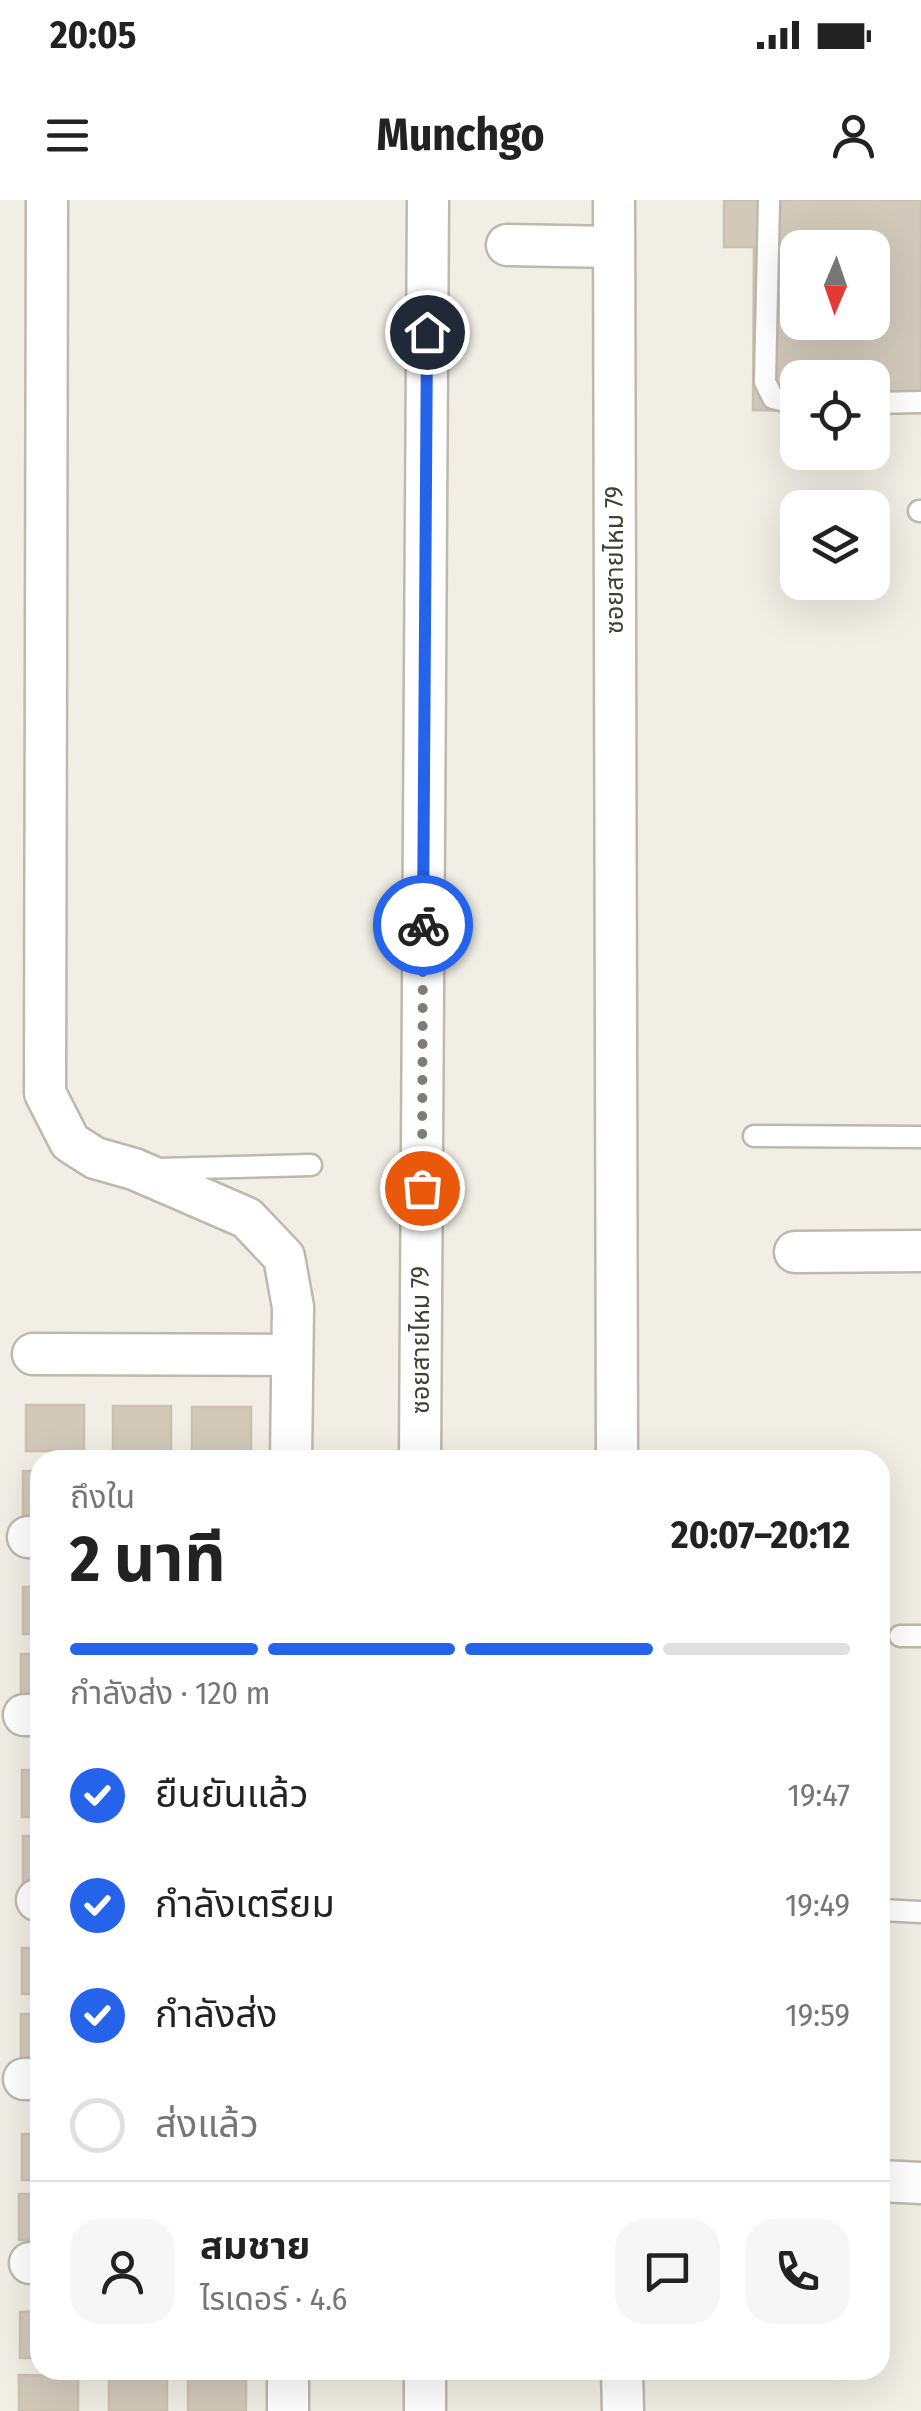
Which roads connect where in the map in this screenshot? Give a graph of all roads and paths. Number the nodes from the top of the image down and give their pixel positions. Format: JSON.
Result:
{"nodes":[{"id":1,"x":47,"y":200,"type":"edge"},
{"id":2,"x":428,"y":200,"type":"edge"},
{"id":3,"x":614,"y":200,"type":"edge"},
{"id":4,"x":769,"y":200,"type":"edge"},
{"id":5,"x":508,"y":245,"type":"dead end"},
{"id":6,"x":614,"y":247,"type":"junction"},
{"id":7,"x":780,"y":400,"type":"edge"},
{"id":8,"x":921,"y":402,"type":"edge"},
{"id":9,"x":890,"y":403,"type":"edge"},
{"id":10,"x":754,"y":1136,"type":"dead end"},
{"id":11,"x":921,"y":1136,"type":"edge"},
{"id":12,"x":311,"y":1166,"type":"dead end"},
{"id":13,"x":134,"y":1169,"type":"junction"},
{"id":14,"x":921,"y":1251,"type":"edge"},
{"id":15,"x":794,"y":1252,"type":"dead end"},
{"id":16,"x":34,"y":1354,"type":"dead end"},
{"id":17,"x":291,"y":1355,"type":"junction"},
{"id":18,"x":291,"y":1450,"type":"edge"},
{"id":19,"x":420,"y":1450,"type":"edge"},
{"id":20,"x":617,"y":1450,"type":"edge"},
{"id":21,"x":890,"y":1910,"type":"edge"},
{"id":22,"x":921,"y":1912,"type":"edge"},
{"id":23,"x":890,"y":2180,"type":"edge"},
{"id":24,"x":921,"y":2182,"type":"edge"},
{"id":25,"x":288,"y":2380,"type":"edge"},
{"id":26,"x":425,"y":2380,"type":"edge"},
{"id":27,"x":622,"y":2380,"type":"edge"},
{"id":28,"x":288,"y":2411,"type":"edge"},
{"id":29,"x":425,"y":2411,"type":"edge"},
{"id":30,"x":623,"y":2411,"type":"edge"}],
"edges":[{"from":1,"to":13,"type":"street"},
{"from":2,"to":19,"type":"street","name":"ซอยสายไหม 79"},
{"from":3,"to":6,"type":"street","name":"ซอยสายไหม 79"},
{"from":4,"to":7,"type":"lane"},
{"from":5,"to":6,"type":"street"},
{"from":6,"to":20,"type":"street","name":"ซอยสายไหม 79"},
{"from":8,"to":9,"type":"lane"},
{"from":10,"to":11,"type":"lane"},
{"from":12,"to":13,"type":"lane"},
{"from":13,"to":17,"type":"street"},
{"from":14,"to":15,"type":"street"},
{"from":16,"to":17,"type":"street"},
{"from":17,"to":18,"type":"street"},
{"from":21,"to":22,"type":"lane"},
{"from":23,"to":24,"type":"street"},
{"from":25,"to":28,"type":"street"},
{"from":26,"to":29,"type":"street"},
{"from":27,"to":30,"type":"street"}]}
